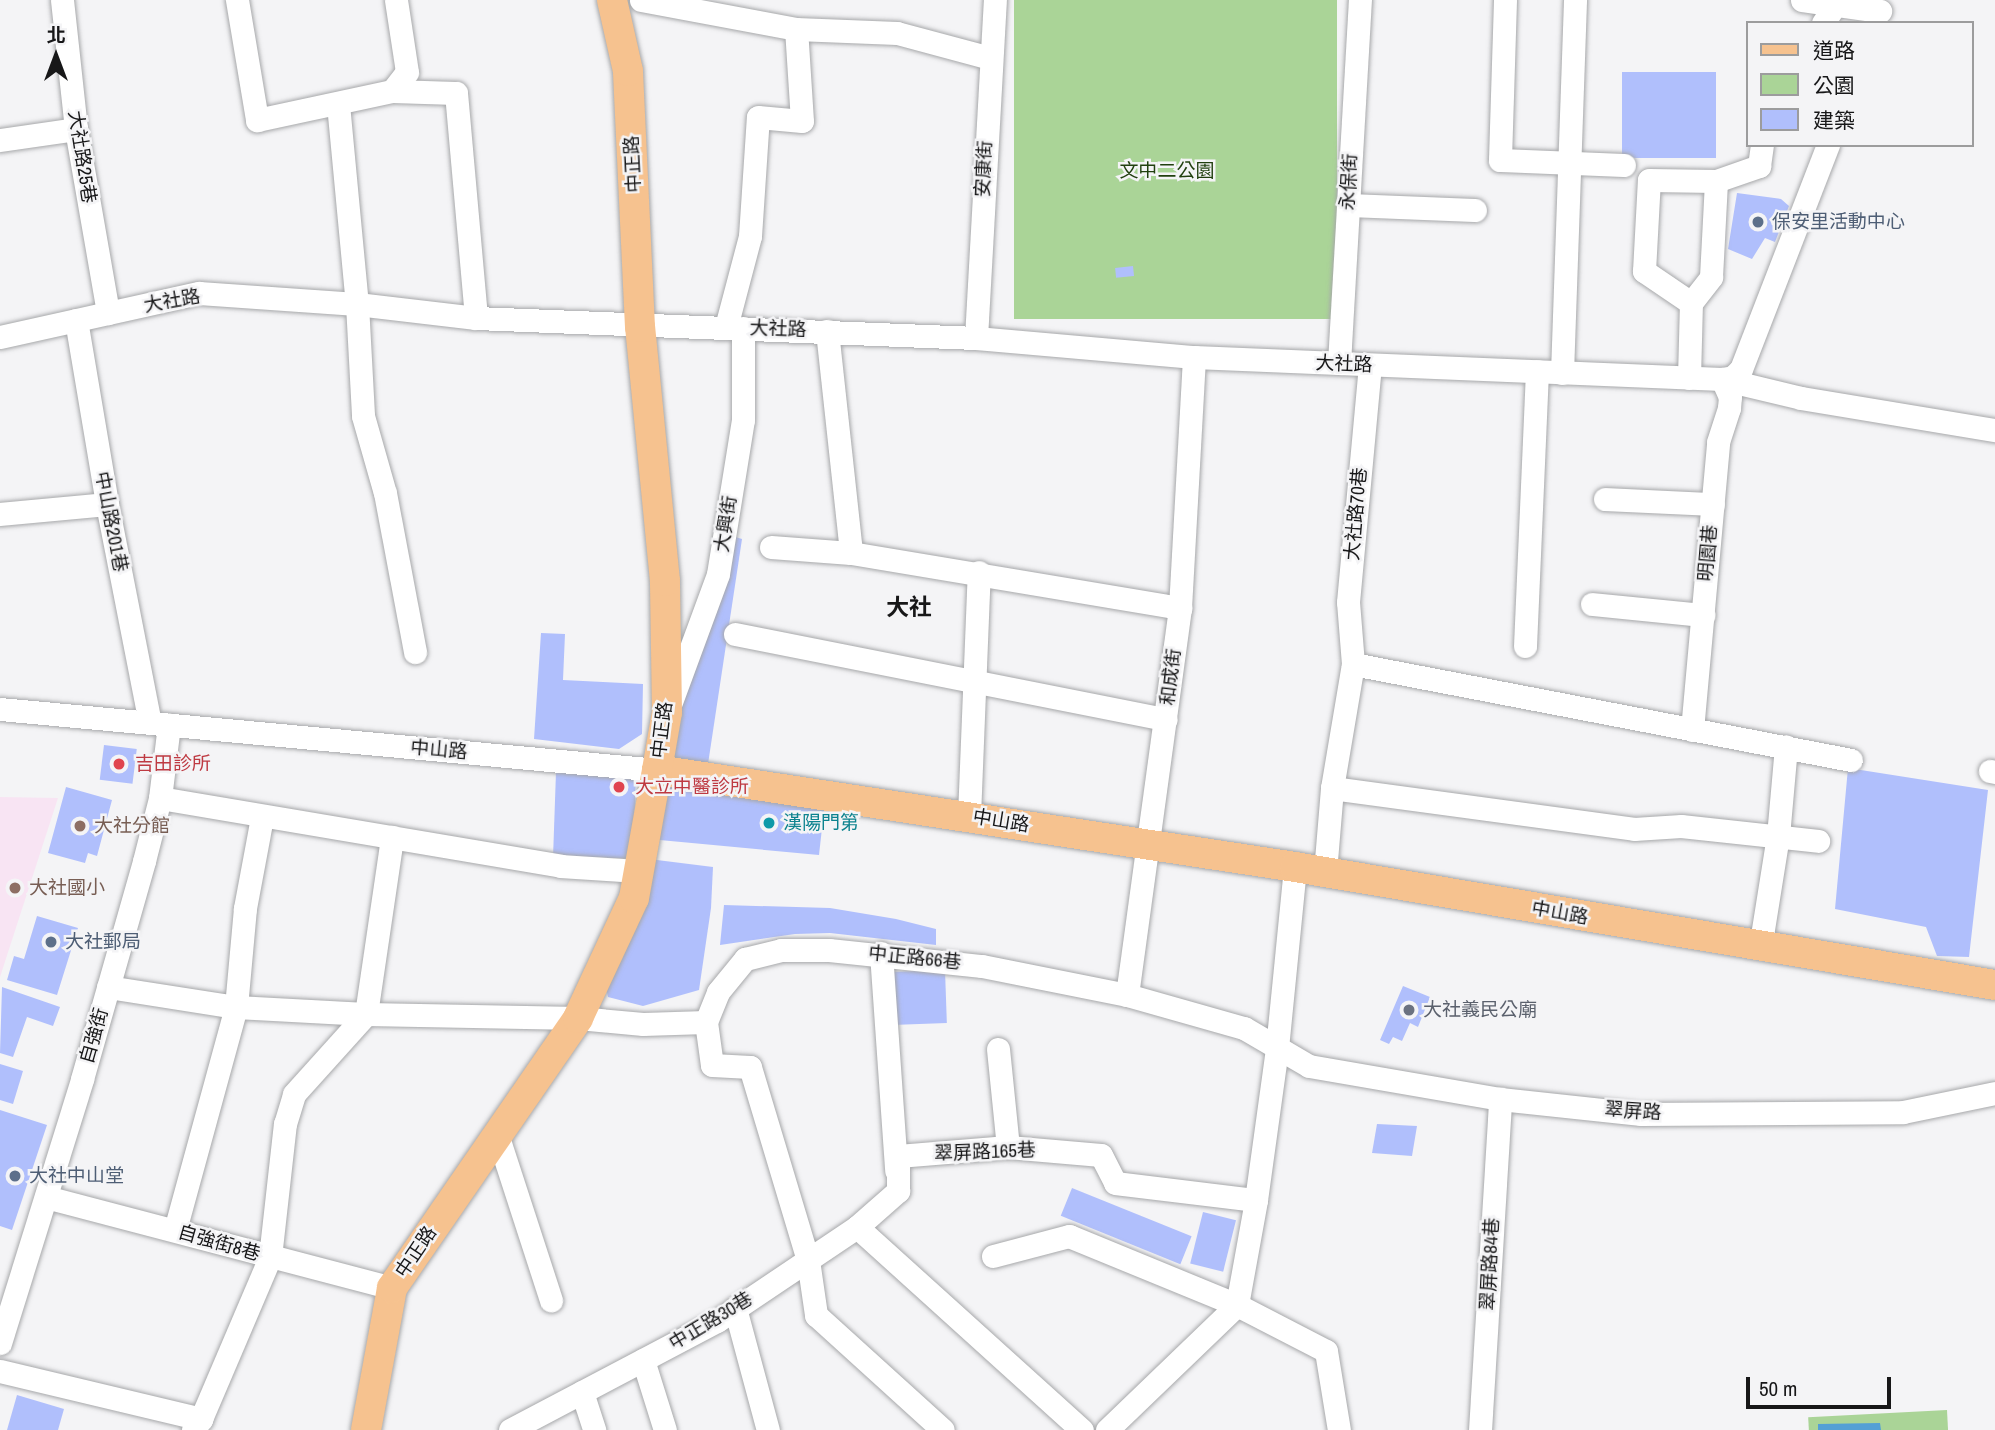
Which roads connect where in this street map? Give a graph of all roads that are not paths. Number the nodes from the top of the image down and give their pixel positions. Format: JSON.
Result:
{"nodes":[{"id":1,"x":62,"y":0,"type":"edge"},
{"id":2,"x":237,"y":0,"type":"edge"},
{"id":3,"x":396,"y":0,"type":"edge"},
{"id":4,"x":612,"y":0,"type":"edge"},
{"id":5,"x":641,"y":0,"type":"edge"},
{"id":6,"x":995,"y":0,"type":"edge"},
{"id":7,"x":1360,"y":0,"type":"edge"},
{"id":8,"x":1505,"y":0,"type":"edge"},
{"id":9,"x":1575,"y":0,"type":"edge"},
{"id":10,"x":1802,"y":0,"type":"edge"},
{"id":11,"x":1836,"y":4,"type":"junction"},
{"id":12,"x":1879,"y":11,"type":"edge"},
{"id":13,"x":1824,"y":21,"type":"edge"},
{"id":14,"x":796,"y":29,"type":"junction"},
{"id":15,"x":990,"y":58,"type":"junction"},
{"id":16,"x":392,"y":91,"type":"junction"},
{"id":17,"x":338,"y":104,"type":"junction"},
{"id":18,"x":76,"y":129,"type":"junction"},
{"id":19,"x":0,"y":140,"type":"edge"},
{"id":20,"x":1762,"y":147,"type":"edge"},
{"id":21,"x":1827,"y":147,"type":"edge"},
{"id":22,"x":1570,"y":163,"type":"junction"},
{"id":23,"x":1624,"y":164,"type":"dead end"},
{"id":24,"x":1716,"y":181,"type":"junction"},
{"id":25,"x":1348,"y":205,"type":"junction"},
{"id":26,"x":1475,"y":210,"type":"dead end"},
{"id":27,"x":1691,"y":303,"type":"junction"},
{"id":28,"x":357,"y":304,"type":"junction"},
{"id":29,"x":108,"y":313,"type":"junction"},
{"id":30,"x":476,"y":318,"type":"junction"},
{"id":31,"x":76,"y":320,"type":"junction"},
{"id":32,"x":640,"y":327,"type":"junction"},
{"id":33,"x":734,"y":328,"type":"junction"},
{"id":34,"x":827,"y":331,"type":"junction"},
{"id":35,"x":0,"y":337,"type":"edge"},
{"id":36,"x":976,"y":338,"type":"junction"},
{"id":37,"x":1194,"y":357,"type":"junction"},
{"id":38,"x":1339,"y":363,"type":"junction"},
{"id":39,"x":1370,"y":365,"type":"junction"},
{"id":40,"x":1537,"y":371,"type":"junction"},
{"id":41,"x":1562,"y":373,"type":"junction"},
{"id":42,"x":1689,"y":378,"type":"junction"},
{"id":43,"x":1721,"y":379,"type":"junction"},
{"id":44,"x":1995,"y":430,"type":"edge"},
{"id":45,"x":1605,"y":499,"type":"dead end"},
{"id":46,"x":107,"y":504,"type":"junction"},
{"id":47,"x":1713,"y":504,"type":"junction"},
{"id":48,"x":0,"y":514,"type":"edge"},
{"id":49,"x":771,"y":547,"type":"dead end"},
{"id":50,"x":851,"y":553,"type":"junction"},
{"id":51,"x":979,"y":572,"type":"junction"},
{"id":52,"x":1592,"y":604,"type":"dead end"},
{"id":53,"x":1180,"y":608,"type":"junction"},
{"id":54,"x":1703,"y":615,"type":"junction"},
{"id":55,"x":735,"y":634,"type":"dead end"},
{"id":56,"x":1525,"y":646,"type":"dead end"},
{"id":57,"x":415,"y":652,"type":"dead end"},
{"id":58,"x":1353,"y":664,"type":"junction"},
{"id":59,"x":975,"y":680,"type":"junction"},
{"id":60,"x":0,"y":709,"type":"edge"},
{"id":61,"x":667,"y":712,"type":"junction"},
{"id":62,"x":1166,"y":719,"type":"junction"},
{"id":63,"x":160,"y":724,"type":"junction"},
{"id":64,"x":1692,"y":730,"type":"junction"},
{"id":65,"x":1786,"y":746,"type":"junction"},
{"id":66,"x":1851,"y":760,"type":"dead end"},
{"id":67,"x":657,"y":769,"type":"junction"},
{"id":68,"x":1332,"y":788,"type":"junction"},
{"id":69,"x":160,"y":797,"type":"junction"},
{"id":70,"x":970,"y":816,"type":"junction"},
{"id":71,"x":262,"y":817,"type":"junction"},
{"id":72,"x":1778,"y":836,"type":"junction"},
{"id":73,"x":392,"y":837,"type":"junction"},
{"id":74,"x":1818,"y":841,"type":"dead end"},
{"id":75,"x":1150,"y":845,"type":"junction"},
{"id":76,"x":1295,"y":867,"type":"junction"},
{"id":77,"x":638,"y":871,"type":"junction"},
{"id":78,"x":1325,"y":872,"type":"junction"},
{"id":79,"x":1760,"y":948,"type":"junction"},
{"id":80,"x":881,"y":953,"type":"junction"},
{"id":81,"x":1995,"y":985,"type":"edge"},
{"id":82,"x":108,"y":987,"type":"junction"},
{"id":83,"x":1127,"y":995,"type":"junction"},
{"id":84,"x":236,"y":1007,"type":"junction"},
{"id":85,"x":366,"y":1014,"type":"junction"},
{"id":86,"x":578,"y":1018,"type":"junction"},
{"id":87,"x":706,"y":1022,"type":"junction"},
{"id":88,"x":1277,"y":1048,"type":"junction"},
{"id":89,"x":998,"y":1049,"type":"dead end"},
{"id":90,"x":1995,"y":1093,"type":"edge"},
{"id":91,"x":1500,"y":1099,"type":"junction"},
{"id":92,"x":497,"y":1134,"type":"junction"},
{"id":93,"x":1008,"y":1147,"type":"junction"},
{"id":94,"x":898,"y":1191,"type":"junction"},
{"id":95,"x":46,"y":1197,"type":"junction"},
{"id":96,"x":1256,"y":1200,"type":"junction"},
{"id":97,"x":857,"y":1227,"type":"junction"},
{"id":98,"x":175,"y":1230,"type":"junction"},
{"id":99,"x":993,"y":1256,"type":"dead end"},
{"id":100,"x":270,"y":1257,"type":"junction"},
{"id":101,"x":808,"y":1260,"type":"junction"},
{"id":102,"x":392,"y":1288,"type":"junction"},
{"id":103,"x":551,"y":1300,"type":"dead end"},
{"id":104,"x":1237,"y":1305,"type":"junction"},
{"id":105,"x":735,"y":1308,"type":"junction"},
{"id":106,"x":0,"y":1343,"type":"edge"},
{"id":107,"x":643,"y":1360,"type":"junction"},
{"id":108,"x":0,"y":1371,"type":"edge"},
{"id":109,"x":582,"y":1392,"type":"junction"},
{"id":110,"x":197,"y":1424,"type":"edge"},
{"id":111,"x":366,"y":1430,"type":"edge"},
{"id":112,"x":510,"y":1430,"type":"edge"},
{"id":113,"x":594,"y":1430,"type":"edge"},
{"id":114,"x":665,"y":1430,"type":"edge"},
{"id":115,"x":768,"y":1430,"type":"edge"},
{"id":116,"x":943,"y":1430,"type":"edge"},
{"id":117,"x":1082,"y":1430,"type":"edge"},
{"id":118,"x":1107,"y":1430,"type":"edge"},
{"id":119,"x":1339,"y":1430,"type":"edge"},
{"id":120,"x":1480,"y":1430,"type":"edge"}],
"edges":[{"from":1,"to":18,"type":"street","name":"大社路25巷"},
{"from":2,"to":17,"type":"street"},
{"from":3,"to":16,"type":"street"},
{"from":4,"to":32,"type":"main road","name":"中正路"},
{"from":5,"to":14,"type":"street"},
{"from":6,"to":15,"type":"street","name":"安康街"},
{"from":7,"to":25,"type":"street","name":"永保街"},
{"from":8,"to":22,"type":"street"},
{"from":9,"to":22,"type":"street"},
{"from":10,"to":11,"type":"street"},
{"from":11,"to":12,"type":"street"},
{"from":11,"to":13,"type":"street"},
{"from":14,"to":15,"type":"street"},
{"from":14,"to":33,"type":"street","name":"大興街"},
{"from":15,"to":36,"type":"street","name":"安康街"},
{"from":16,"to":17,"type":"street"},
{"from":16,"to":30,"type":"street"},
{"from":17,"to":28,"type":"street"},
{"from":18,"to":19,"type":"street"},
{"from":18,"to":29,"type":"street","name":"大社路25巷"},
{"from":20,"to":24,"type":"street"},
{"from":21,"to":43,"type":"street"},
{"from":22,"to":23,"type":"street"},
{"from":22,"to":41,"type":"street"},
{"from":24,"to":27,"type":"street"},
{"from":24,"to":27,"type":"street"},
{"from":25,"to":26,"type":"street"},
{"from":25,"to":38,"type":"street","name":"永保街"},
{"from":27,"to":42,"type":"street"},
{"from":28,"to":29,"type":"street","name":"大社路"},
{"from":28,"to":30,"type":"street","name":"大社路"},
{"from":28,"to":57,"type":"street"},
{"from":29,"to":31,"type":"street","name":"大社路"},
{"from":30,"to":32,"type":"street","name":"大社路"},
{"from":31,"to":35,"type":"street","name":"大社路"},
{"from":31,"to":46,"type":"street","name":"中山路201巷"},
{"from":32,"to":33,"type":"street","name":"大社路"},
{"from":32,"to":61,"type":"main road","name":"中正路"},
{"from":33,"to":34,"type":"street","name":"大社路"},
{"from":33,"to":61,"type":"street","name":"大興街"},
{"from":34,"to":36,"type":"street","name":"大社路"},
{"from":34,"to":50,"type":"street"},
{"from":36,"to":37,"type":"street","name":"大社路"},
{"from":37,"to":38,"type":"street","name":"大社路"},
{"from":37,"to":53,"type":"street","name":"和成街"},
{"from":38,"to":39,"type":"street","name":"大社路"},
{"from":39,"to":40,"type":"street","name":"大社路"},
{"from":39,"to":58,"type":"street","name":"大社路70巷"},
{"from":40,"to":41,"type":"street","name":"大社路"},
{"from":40,"to":56,"type":"street"},
{"from":41,"to":42,"type":"street","name":"大社路"},
{"from":42,"to":43,"type":"street","name":"大社路"},
{"from":43,"to":44,"type":"street","name":"大社路"},
{"from":43,"to":47,"type":"street","name":"明園巷"},
{"from":45,"to":47,"type":"street"},
{"from":46,"to":48,"type":"street"},
{"from":46,"to":63,"type":"street","name":"中山路201巷"},
{"from":47,"to":54,"type":"street","name":"明園巷"},
{"from":49,"to":50,"type":"street"},
{"from":50,"to":51,"type":"street"},
{"from":51,"to":53,"type":"street"},
{"from":51,"to":59,"type":"street"},
{"from":52,"to":54,"type":"street"},
{"from":53,"to":62,"type":"street","name":"和成街"},
{"from":54,"to":64,"type":"street","name":"明園巷"},
{"from":55,"to":59,"type":"street"},
{"from":58,"to":64,"type":"street"},
{"from":58,"to":68,"type":"street","name":"大社路70巷"},
{"from":59,"to":62,"type":"street"},
{"from":59,"to":70,"type":"street"},
{"from":60,"to":63,"type":"street","name":"中山路"},
{"from":61,"to":67,"type":"main road","name":"中正路"},
{"from":62,"to":75,"type":"street","name":"和成街"},
{"from":63,"to":67,"type":"street","name":"中山路"},
{"from":63,"to":69,"type":"street","name":"自強街"},
{"from":64,"to":65,"type":"street"},
{"from":65,"to":66,"type":"street"},
{"from":65,"to":72,"type":"street"},
{"from":67,"to":70,"type":"main road","name":"中山路"},
{"from":67,"to":77,"type":"main road","name":"中正路"},
{"from":68,"to":72,"type":"street"},
{"from":68,"to":78,"type":"street","name":"大社路70巷"},
{"from":69,"to":71,"type":"street"},
{"from":69,"to":82,"type":"street","name":"自強街"},
{"from":70,"to":75,"type":"main road","name":"中山路"},
{"from":71,"to":73,"type":"street"},
{"from":71,"to":84,"type":"street"},
{"from":72,"to":74,"type":"street"},
{"from":72,"to":79,"type":"street"},
{"from":73,"to":77,"type":"street"},
{"from":73,"to":85,"type":"street"},
{"from":75,"to":76,"type":"main road","name":"中山路"},
{"from":75,"to":83,"type":"street","name":"和成街"},
{"from":76,"to":78,"type":"main road","name":"中山路"},
{"from":76,"to":88,"type":"street"},
{"from":77,"to":86,"type":"main road","name":"中正路"},
{"from":78,"to":79,"type":"main road","name":"中山路"},
{"from":79,"to":81,"type":"main road","name":"中山路"},
{"from":80,"to":83,"type":"street","name":"中正路66巷"},
{"from":80,"to":87,"type":"street","name":"中正路66巷"},
{"from":80,"to":94,"type":"street"},
{"from":82,"to":84,"type":"street"},
{"from":82,"to":95,"type":"street","name":"自強街"},
{"from":83,"to":88,"type":"street","name":"中正路66巷"},
{"from":84,"to":85,"type":"street"},
{"from":84,"to":98,"type":"street"},
{"from":85,"to":86,"type":"street"},
{"from":85,"to":100,"type":"street"},
{"from":86,"to":87,"type":"street"},
{"from":86,"to":92,"type":"main road","name":"中正路"},
{"from":87,"to":101,"type":"street"},
{"from":88,"to":91,"type":"street","name":"翠屏路"},
{"from":88,"to":96,"type":"street"},
{"from":89,"to":93,"type":"street"},
{"from":90,"to":91,"type":"street","name":"翠屏路"},
{"from":91,"to":120,"type":"street","name":"翠屏路84巷"},
{"from":92,"to":102,"type":"main road","name":"中正路"},
{"from":92,"to":103,"type":"street"},
{"from":93,"to":94,"type":"street","name":"翠屏路165巷"},
{"from":93,"to":96,"type":"street","name":"翠屏路165巷"},
{"from":94,"to":97,"type":"street","name":"中正路30巷"},
{"from":95,"to":98,"type":"street","name":"自強街8巷"},
{"from":95,"to":106,"type":"street","name":"自強街"},
{"from":96,"to":104,"type":"street"},
{"from":97,"to":101,"type":"street","name":"中正路30巷"},
{"from":97,"to":117,"type":"street"},
{"from":98,"to":100,"type":"street","name":"自強街8巷"},
{"from":99,"to":104,"type":"street"},
{"from":100,"to":102,"type":"street","name":"自強街8巷"},
{"from":100,"to":110,"type":"street"},
{"from":101,"to":105,"type":"street","name":"中正路30巷"},
{"from":101,"to":116,"type":"street"},
{"from":102,"to":111,"type":"main road","name":"中正路"},
{"from":104,"to":118,"type":"street"},
{"from":104,"to":119,"type":"street"},
{"from":105,"to":107,"type":"street","name":"中正路30巷"},
{"from":105,"to":115,"type":"street"},
{"from":107,"to":109,"type":"street","name":"中正路30巷"},
{"from":107,"to":114,"type":"street"},
{"from":108,"to":110,"type":"street"},
{"from":109,"to":112,"type":"street","name":"中正路30巷"},
{"from":109,"to":113,"type":"street"}]}
